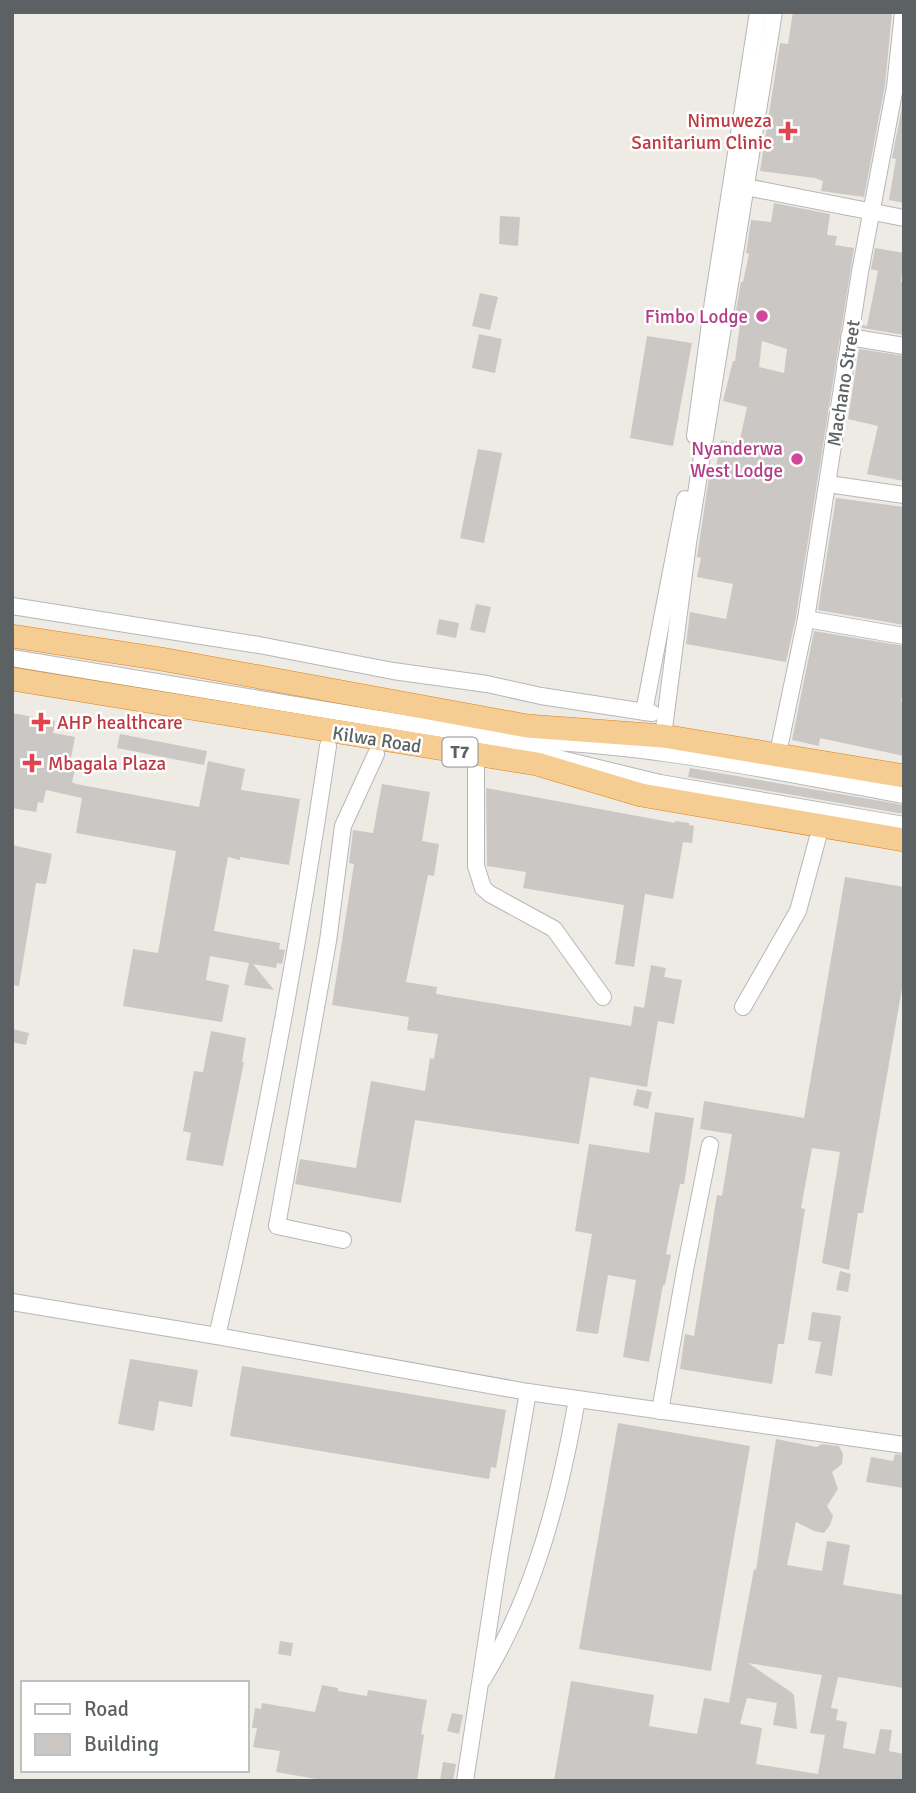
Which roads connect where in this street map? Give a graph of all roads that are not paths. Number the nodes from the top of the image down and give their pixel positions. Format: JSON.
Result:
{"nodes":[{"id":1,"x":758,"y":12,"type":"edge"},
{"id":2,"x":774,"y":12,"type":"edge"},
{"id":3,"x":903,"y":12,"type":"edge"},
{"id":4,"x":899,"y":88,"type":"edge"},
{"id":5,"x":746,"y":187,"type":"junction"},
{"id":6,"x":870,"y":211,"type":"junction"},
{"id":7,"x":904,"y":218,"type":"edge"},
{"id":8,"x":849,"y":337,"type":"junction"},
{"id":9,"x":904,"y":346,"type":"edge"},
{"id":10,"x":828,"y":484,"type":"junction"},
{"id":11,"x":904,"y":495,"type":"edge"},
{"id":12,"x":12,"y":606,"type":"edge"},
{"id":13,"x":806,"y":619,"type":"junction"},
{"id":14,"x":12,"y":636,"type":"edge"},
{"id":15,"x":904,"y":636,"type":"edge"},
{"id":16,"x":12,"y":658,"type":"edge"},
{"id":17,"x":12,"y":679,"type":"edge"},
{"id":18,"x":644,"y":712,"type":"junction"},
{"id":19,"x":664,"y":725,"type":"junction"},
{"id":20,"x":513,"y":741,"type":"junction"},
{"id":21,"x":328,"y":746,"type":"dead end"},
{"id":22,"x":778,"y":753,"type":"junction"},
{"id":23,"x":376,"y":754,"type":"dead end"},
{"id":24,"x":476,"y":755,"type":"junction"},
{"id":25,"x":904,"y":776,"type":"edge"},
{"id":26,"x":904,"y":794,"type":"edge"},
{"id":27,"x":904,"y":825,"type":"edge"},
{"id":28,"x":821,"y":826,"type":"junction"},
{"id":29,"x":904,"y":840,"type":"edge"},
{"id":30,"x":603,"y":997,"type":"dead end"},
{"id":31,"x":743,"y":1007,"type":"dead end"},
{"id":32,"x":710,"y":1145,"type":"dead end"},
{"id":33,"x":343,"y":1240,"type":"dead end"},
{"id":34,"x":12,"y":1302,"type":"edge"},
{"id":35,"x":217,"y":1336,"type":"junction"},
{"id":36,"x":528,"y":1392,"type":"junction"},
{"id":37,"x":577,"y":1399,"type":"junction"},
{"id":38,"x":660,"y":1411,"type":"junction"},
{"id":39,"x":904,"y":1445,"type":"edge"},
{"id":40,"x":478,"y":1687,"type":"junction"},
{"id":41,"x":465,"y":1781,"type":"edge"}],
"edges":[{"from":1,"to":18,"type":"street"},
{"from":2,"to":5,"type":"street"},
{"from":3,"to":4,"type":"street","name":"Machano Street"},
{"from":4,"to":6,"type":"street","name":"Machano Street"},
{"from":5,"to":6,"type":"street"},
{"from":5,"to":19,"type":"street"},
{"from":6,"to":7,"type":"street"},
{"from":6,"to":8,"type":"street","name":"Machano Street"},
{"from":8,"to":9,"type":"street"},
{"from":8,"to":10,"type":"street","name":"Machano Street"},
{"from":10,"to":11,"type":"street"},
{"from":10,"to":13,"type":"street","name":"Machano Street"},
{"from":12,"to":18,"type":"street"},
{"from":13,"to":15,"type":"street"},
{"from":13,"to":22,"type":"street","name":"Machano Street"},
{"from":14,"to":19,"type":"highway","name":"Kilwa Road","number":"T7"},
{"from":16,"to":20,"type":"street"},
{"from":17,"to":24,"type":"highway","name":"Kilwa Road","number":"T7"},
{"from":18,"to":19,"type":"street"},
{"from":19,"to":22,"type":"highway","name":"Kilwa Road","number":"T7"},
{"from":20,"to":26,"type":"street"},
{"from":20,"to":27,"type":"street"},
{"from":21,"to":35,"type":"street"},
{"from":22,"to":25,"type":"highway","name":"Kilwa Road","number":"T7"},
{"from":23,"to":33,"type":"street"},
{"from":24,"to":28,"type":"highway","name":"Kilwa Road","number":"T7"},
{"from":24,"to":30,"type":"street"},
{"from":28,"to":29,"type":"highway","name":"Kilwa Road","number":"T7"},
{"from":28,"to":31,"type":"street"},
{"from":32,"to":38,"type":"street"},
{"from":34,"to":35,"type":"street"},
{"from":35,"to":36,"type":"street"},
{"from":36,"to":37,"type":"street"},
{"from":36,"to":40,"type":"street"},
{"from":37,"to":38,"type":"street"},
{"from":37,"to":40,"type":"street"},
{"from":38,"to":39,"type":"street"},
{"from":40,"to":41,"type":"street"}]}
